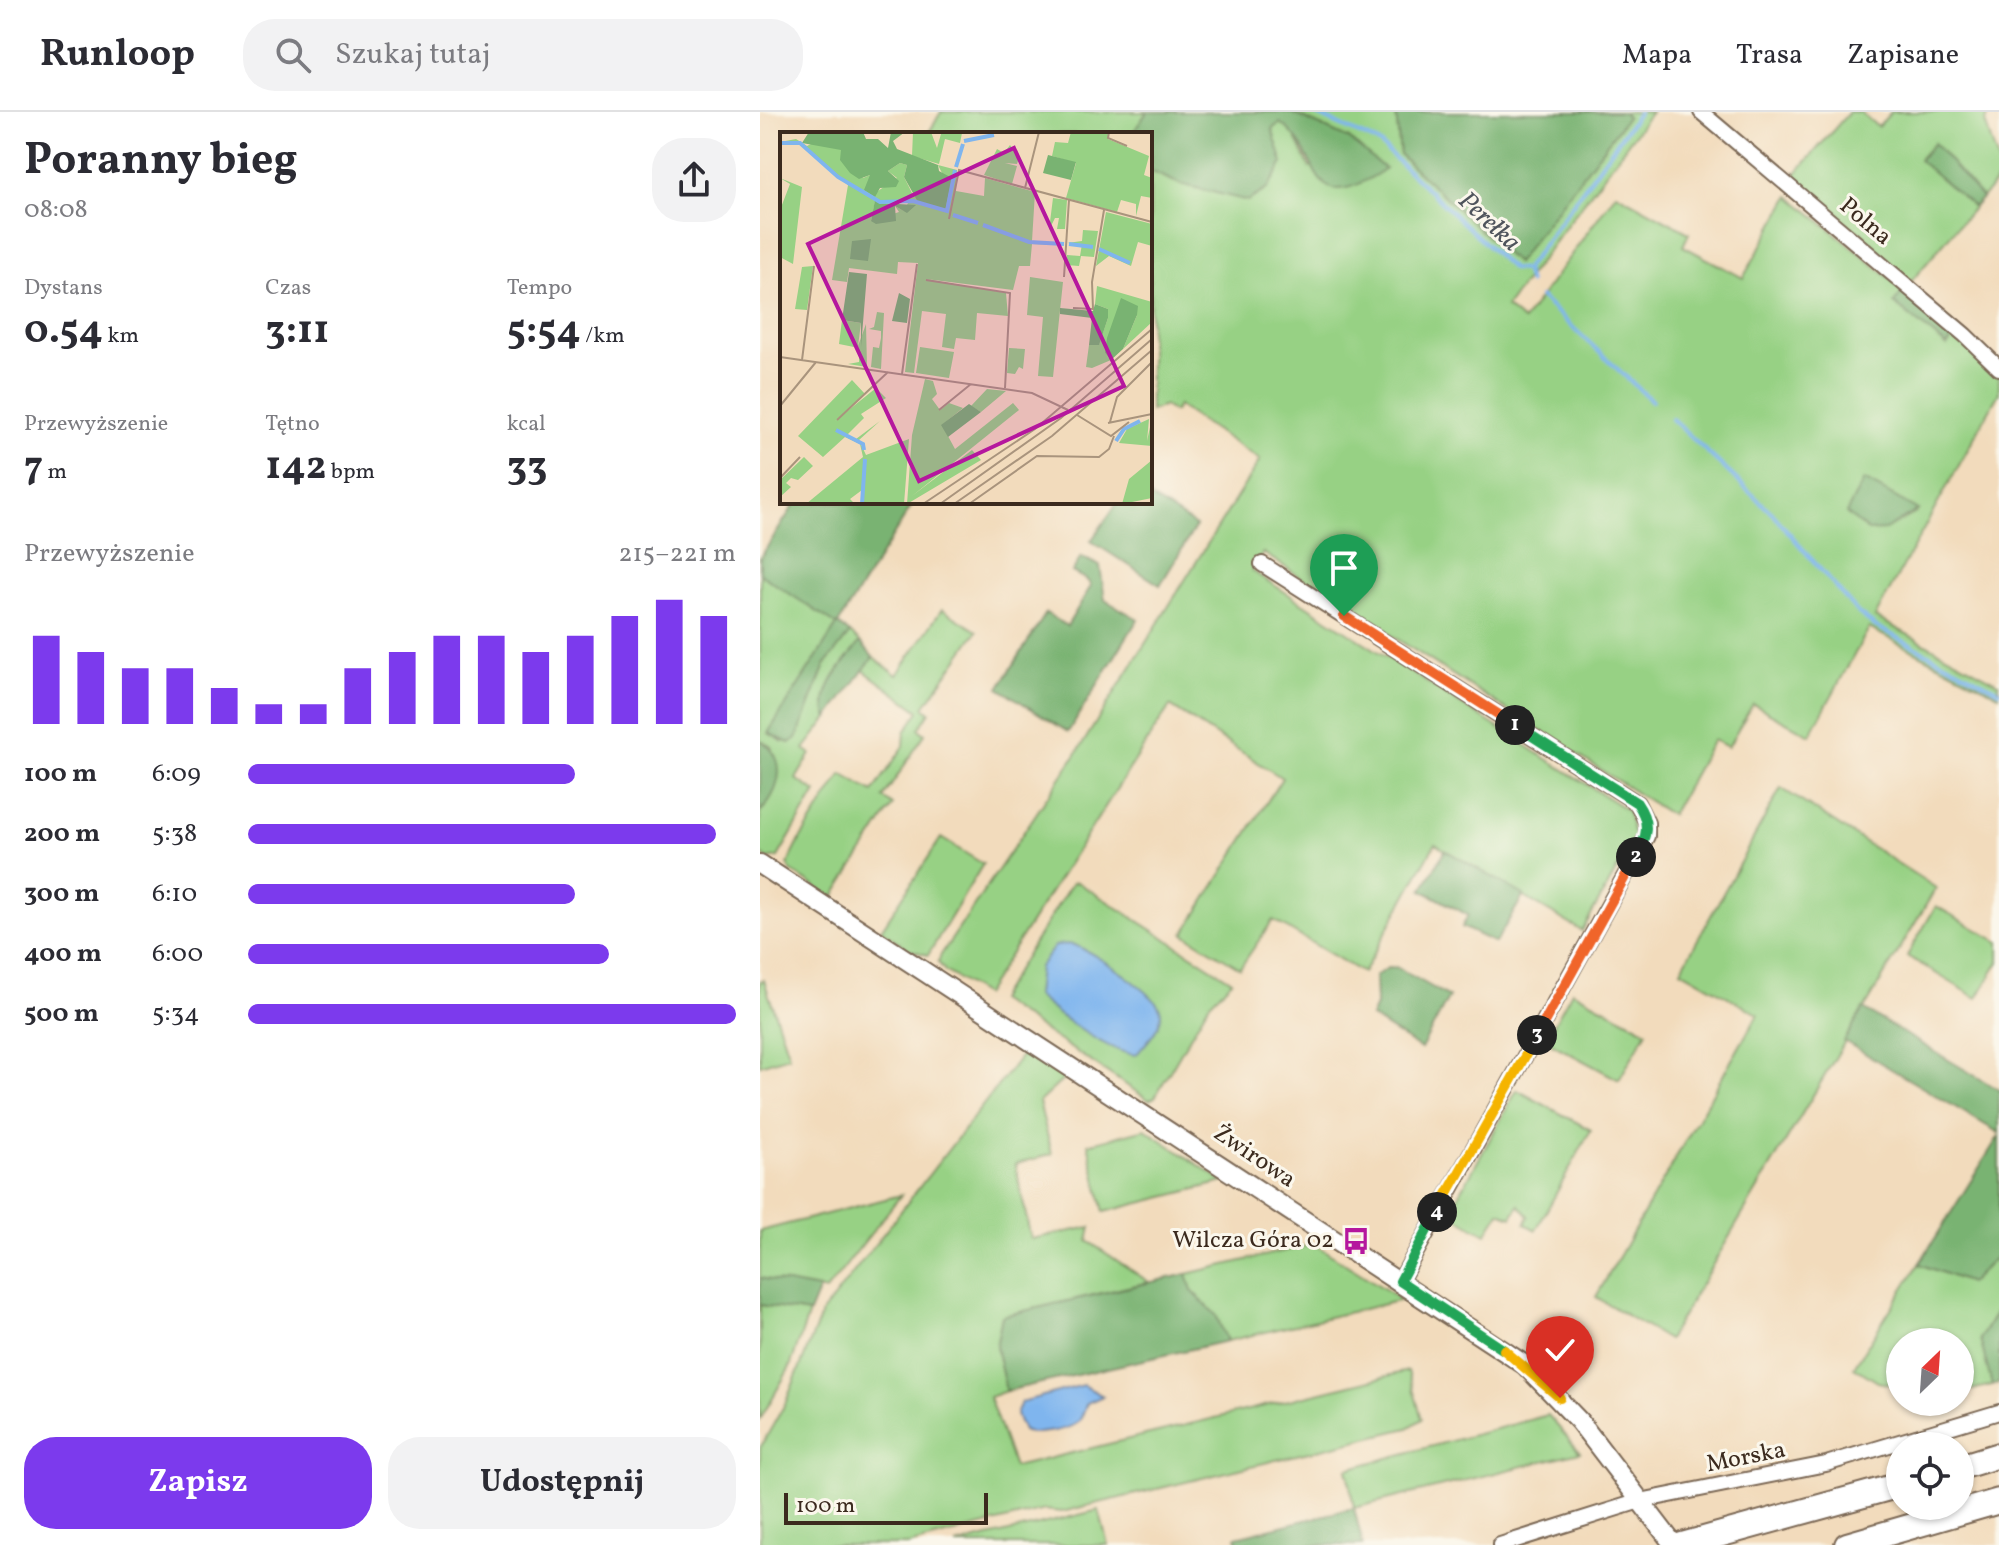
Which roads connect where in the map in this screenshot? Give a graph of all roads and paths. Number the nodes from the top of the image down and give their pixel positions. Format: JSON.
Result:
{"nodes":[{"id":1,"x":1701,"y":112,"type":"edge"},
{"id":2,"x":1999,"y":368,"type":"edge"},
{"id":3,"x":1262,"y":564,"type":"dead end"},
{"id":4,"x":760,"y":864,"type":"edge"},
{"id":5,"x":1400,"y":1281,"type":"junction"},
{"id":6,"x":1999,"y":1412,"type":"edge"},
{"id":7,"x":1999,"y":1455,"type":"edge"},
{"id":8,"x":1974,"y":1463,"type":"edge"},
{"id":9,"x":1886,"y":1489,"type":"edge"},
{"id":10,"x":1640,"y":1501,"type":"junction"},
{"id":11,"x":1999,"y":1501,"type":"edge"},
{"id":12,"x":1500,"y":1545,"type":"edge"},
{"id":13,"x":1674,"y":1545,"type":"edge"},
{"id":14,"x":1682,"y":1545,"type":"edge"},
{"id":15,"x":1847,"y":1545,"type":"edge"}],
"edges":[{"from":1,"to":2,"type":"street","name":"Polna"},
{"from":3,"to":5,"type":"street"},
{"from":4,"to":5,"type":"street","name":"Żwirowa"},
{"from":5,"to":10,"type":"street","name":"Żwirowa"},
{"from":6,"to":10,"type":"street","name":"Morska"},
{"from":7,"to":8,"type":"highway"},
{"from":9,"to":14,"type":"highway"},
{"from":10,"to":12,"type":"street","name":"Morska"},
{"from":10,"to":13,"type":"street","name":"Żwirowa"},
{"from":11,"to":15,"type":"highway"}]}
